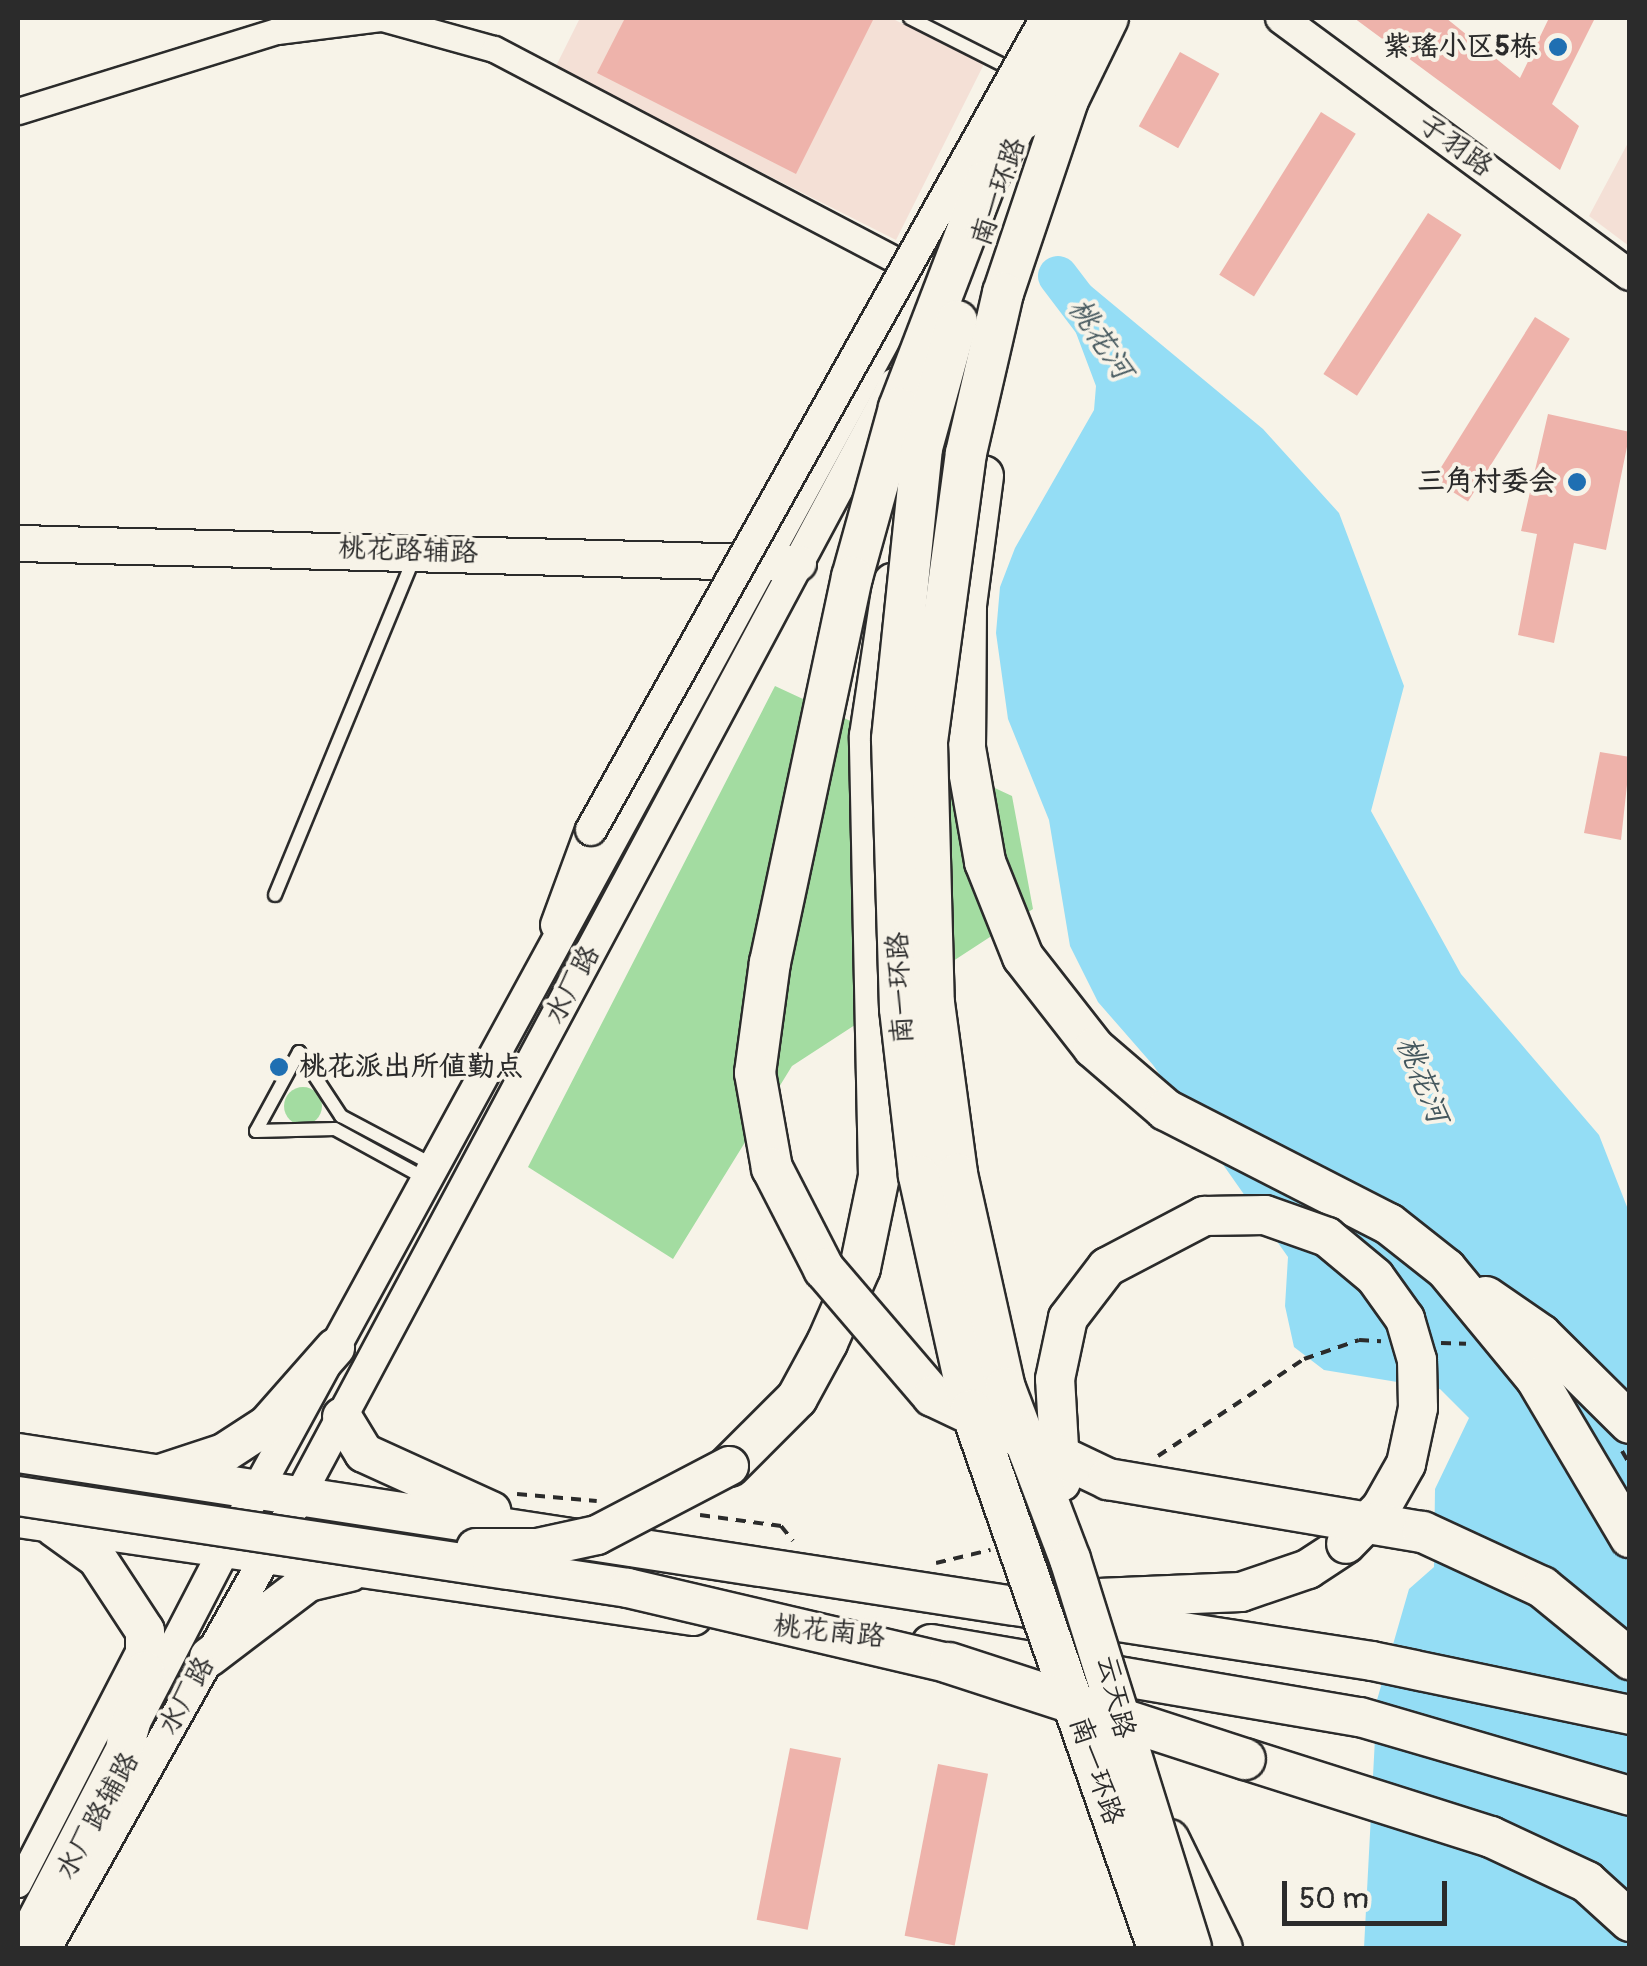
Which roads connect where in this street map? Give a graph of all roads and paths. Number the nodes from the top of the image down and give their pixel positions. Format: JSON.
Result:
{"nodes":[{"id":1,"x":910,"y":18,"type":"edge"},
{"id":2,"x":1046,"y":18,"type":"edge"},
{"id":3,"x":1066,"y":18,"type":"edge"},
{"id":4,"x":1094,"y":18,"type":"edge"},
{"id":5,"x":1108,"y":18,"type":"edge"},
{"id":6,"x":1281,"y":18,"type":"edge"},
{"id":7,"x":1042,"y":91,"type":"junction"},
{"id":8,"x":18,"y":111,"type":"edge"},
{"id":9,"x":903,"y":264,"type":"junction"},
{"id":10,"x":1630,"y":275,"type":"edge"},
{"id":11,"x":922,"y":448,"type":"junction"},
{"id":12,"x":18,"y":543,"type":"edge"},
{"id":13,"x":416,"y":551,"type":"junction"},
{"id":14,"x":782,"y":563,"type":"junction"},
{"id":15,"x":275,"y":895,"type":"dead end"},
{"id":16,"x":550,"y":958,"type":"junction"},
{"id":17,"x":432,"y":1173,"type":"junction"},
{"id":18,"x":1446,"y":1270,"type":"junction"},
{"id":19,"x":335,"y":1348,"type":"junction"},
{"id":20,"x":1304,"y":1359,"type":"dead end"},
{"id":21,"x":342,"y":1416,"type":"junction"},
{"id":22,"x":1630,"y":1422,"type":"edge"},
{"id":23,"x":18,"y":1454,"type":"edge"},
{"id":24,"x":1155,"y":1458,"type":"dead end"},
{"id":25,"x":730,"y":1466,"type":"joint"},
{"id":26,"x":156,"y":1475,"type":"junction"},
{"id":27,"x":18,"y":1484,"type":"edge"},
{"id":28,"x":257,"y":1490,"type":"junction"},
{"id":29,"x":498,"y":1494,"type":"dead end"},
{"id":30,"x":18,"y":1496,"type":"edge"},
{"id":31,"x":298,"y":1497,"type":"junction"},
{"id":32,"x":608,"y":1502,"type":"dead end"},
{"id":33,"x":685,"y":1513,"type":"dead end"},
{"id":34,"x":33,"y":1520,"type":"edge"},
{"id":35,"x":549,"y":1534,"type":"junction"},
{"id":36,"x":1630,"y":1538,"type":"edge"},
{"id":37,"x":1001,"y":1547,"type":"dead end"},
{"id":38,"x":225,"y":1548,"type":"junction"},
{"id":39,"x":804,"y":1554,"type":"dead end"},
{"id":40,"x":267,"y":1555,"type":"junction"},
{"id":41,"x":1070,"y":1559,"type":"junction"},
{"id":42,"x":916,"y":1562,"type":"dead end"},
{"id":43,"x":361,"y":1569,"type":"junction"},
{"id":44,"x":1004,"y":1602,"type":"junction"},
{"id":45,"x":1054,"y":1612,"type":"junction"},
{"id":46,"x":1098,"y":1620,"type":"junction"},
{"id":47,"x":145,"y":1638,"type":"junction"},
{"id":48,"x":209,"y":1657,"type":"junction"},
{"id":49,"x":1630,"y":1659,"type":"edge"},
{"id":50,"x":949,"y":1663,"type":"joint"},
{"id":51,"x":1066,"y":1665,"type":"junction"},
{"id":52,"x":1108,"y":1672,"type":"junction"},
{"id":53,"x":1630,"y":1715,"type":"edge"},
{"id":54,"x":126,"y":1741,"type":"junction"},
{"id":55,"x":1138,"y":1778,"type":"junction"},
{"id":56,"x":1630,"y":1796,"type":"edge"},
{"id":57,"x":18,"y":1884,"type":"edge"},
{"id":58,"x":1630,"y":1921,"type":"edge"},
{"id":59,"x":18,"y":1948,"type":"edge"},
{"id":60,"x":46,"y":1948,"type":"edge"},
{"id":61,"x":58,"y":1948,"type":"edge"},
{"id":62,"x":1140,"y":1948,"type":"edge"},
{"id":63,"x":1158,"y":1948,"type":"edge"},
{"id":64,"x":1179,"y":1948,"type":"edge"},
{"id":65,"x":1191,"y":1948,"type":"edge"},
{"id":66,"x":1222,"y":1948,"type":"edge"}],
"edges":[{"from":1,"to":7,"type":"lane"},
{"from":2,"to":9,"type":"street","bridge":true},
{"from":3,"to":7,"type":"highway","name":"南一环路","bridge":true},
{"from":4,"to":14,"type":"street","name":"水厂路"},
{"from":5,"to":7,"type":"highway","name":"南一环路","bridge":true},
{"from":6,"to":10,"type":"street","name":"子羽路"},
{"from":7,"to":11,"type":"highway","name":"南一环路","bridge":true},
{"from":7,"to":14,"type":"street","name":"水厂路"},
{"from":7,"to":18,"type":"highway","bridge":true},
{"from":7,"to":41,"type":"highway","name":"南一环路","bridge":true},
{"from":7,"to":49,"type":"highway","bridge":true},
{"from":8,"to":9,"type":"street"},
{"from":9,"to":16,"type":"street","bridge":true},
{"from":11,"to":25,"type":"highway","bridge":true},
{"from":11,"to":63,"type":"highway","name":"南一环路","bridge":true},
{"from":12,"to":13,"type":"main road","name":"桃花路辅路"},
{"from":13,"to":14,"type":"main road","name":"桃花路辅路"},
{"from":13,"to":15,"type":"lane"},
{"from":14,"to":16,"type":"street","name":"水厂路"},
{"from":14,"to":21,"type":"street","name":"水厂路"},
{"from":16,"to":17,"type":"street","name":"水厂路"},
{"from":17,"to":17,"type":"lane"},
{"from":17,"to":19,"type":"street","name":"水厂路"},
{"from":18,"to":22,"type":"highway"},
{"from":18,"to":36,"type":"highway"},
{"from":19,"to":26,"type":"main road"},
{"from":19,"to":28,"type":"street","name":"水厂路"},
{"from":20,"to":24,"type":"path"},
{"from":21,"to":31,"type":"street","name":"水厂路"},
{"from":21,"to":35,"type":"main road"},
{"from":23,"to":26,"type":"main road","name":"桃花南路"},
{"from":25,"to":27,"type":"main road","bridge":true},
{"from":26,"to":28,"type":"main road","name":"桃花南路"},
{"from":28,"to":31,"type":"main road","name":"桃花南路"},
{"from":28,"to":38,"type":"street","name":"水厂路"},
{"from":29,"to":32,"type":"path"},
{"from":30,"to":50,"type":"main road","bridge":true},
{"from":31,"to":35,"type":"main road","name":"桃花南路"},
{"from":31,"to":40,"type":"street","name":"水厂路"},
{"from":33,"to":39,"type":"path"},
{"from":34,"to":38,"type":"main road","name":"桃花南路"},
{"from":34,"to":47,"type":"main road"},
{"from":35,"to":44,"type":"main road","name":"桃花南路"},
{"from":37,"to":42,"type":"path"},
{"from":38,"to":40,"type":"main road","name":"桃花南路"},
{"from":38,"to":54,"type":"street","name":"水厂路"},
{"from":40,"to":43,"type":"main road","name":"桃花南路"},
{"from":40,"to":48,"type":"street","name":"水厂路"},
{"from":41,"to":44,"type":"main road","bridge":true},
{"from":41,"to":55,"type":"highway","name":"南一环路","bridge":true},
{"from":43,"to":48,"type":"main road"},
{"from":43,"to":51,"type":"main road","name":"桃花南路"},
{"from":44,"to":45,"type":"main road","name":"桃花南路"},
{"from":45,"to":46,"type":"main road","name":"桃花南路"},
{"from":45,"to":51,"type":"main road","name":"云天路"},
{"from":46,"to":52,"type":"main road","name":"云天路"},
{"from":46,"to":53,"type":"main road","name":"桃花南路"},
{"from":47,"to":54,"type":"main road"},
{"from":47,"to":57,"type":"street","name":"水厂路辅路"},
{"from":48,"to":60,"type":"street","name":"水厂路"},
{"from":48,"to":61,"type":"street","name":"水厂路辅路"},
{"from":50,"to":58,"type":"highway","bridge":true},
{"from":51,"to":52,"type":"main road","name":"桃花南路"},
{"from":51,"to":62,"type":"main road","name":"云天路"},
{"from":52,"to":56,"type":"main road","name":"桃花南路"},
{"from":52,"to":64,"type":"main road","name":"云天路"},
{"from":54,"to":59,"type":"street","name":"水厂路"},
{"from":55,"to":65,"type":"highway","name":"南一环路","bridge":true},
{"from":55,"to":66,"type":"highway","bridge":true}]}
